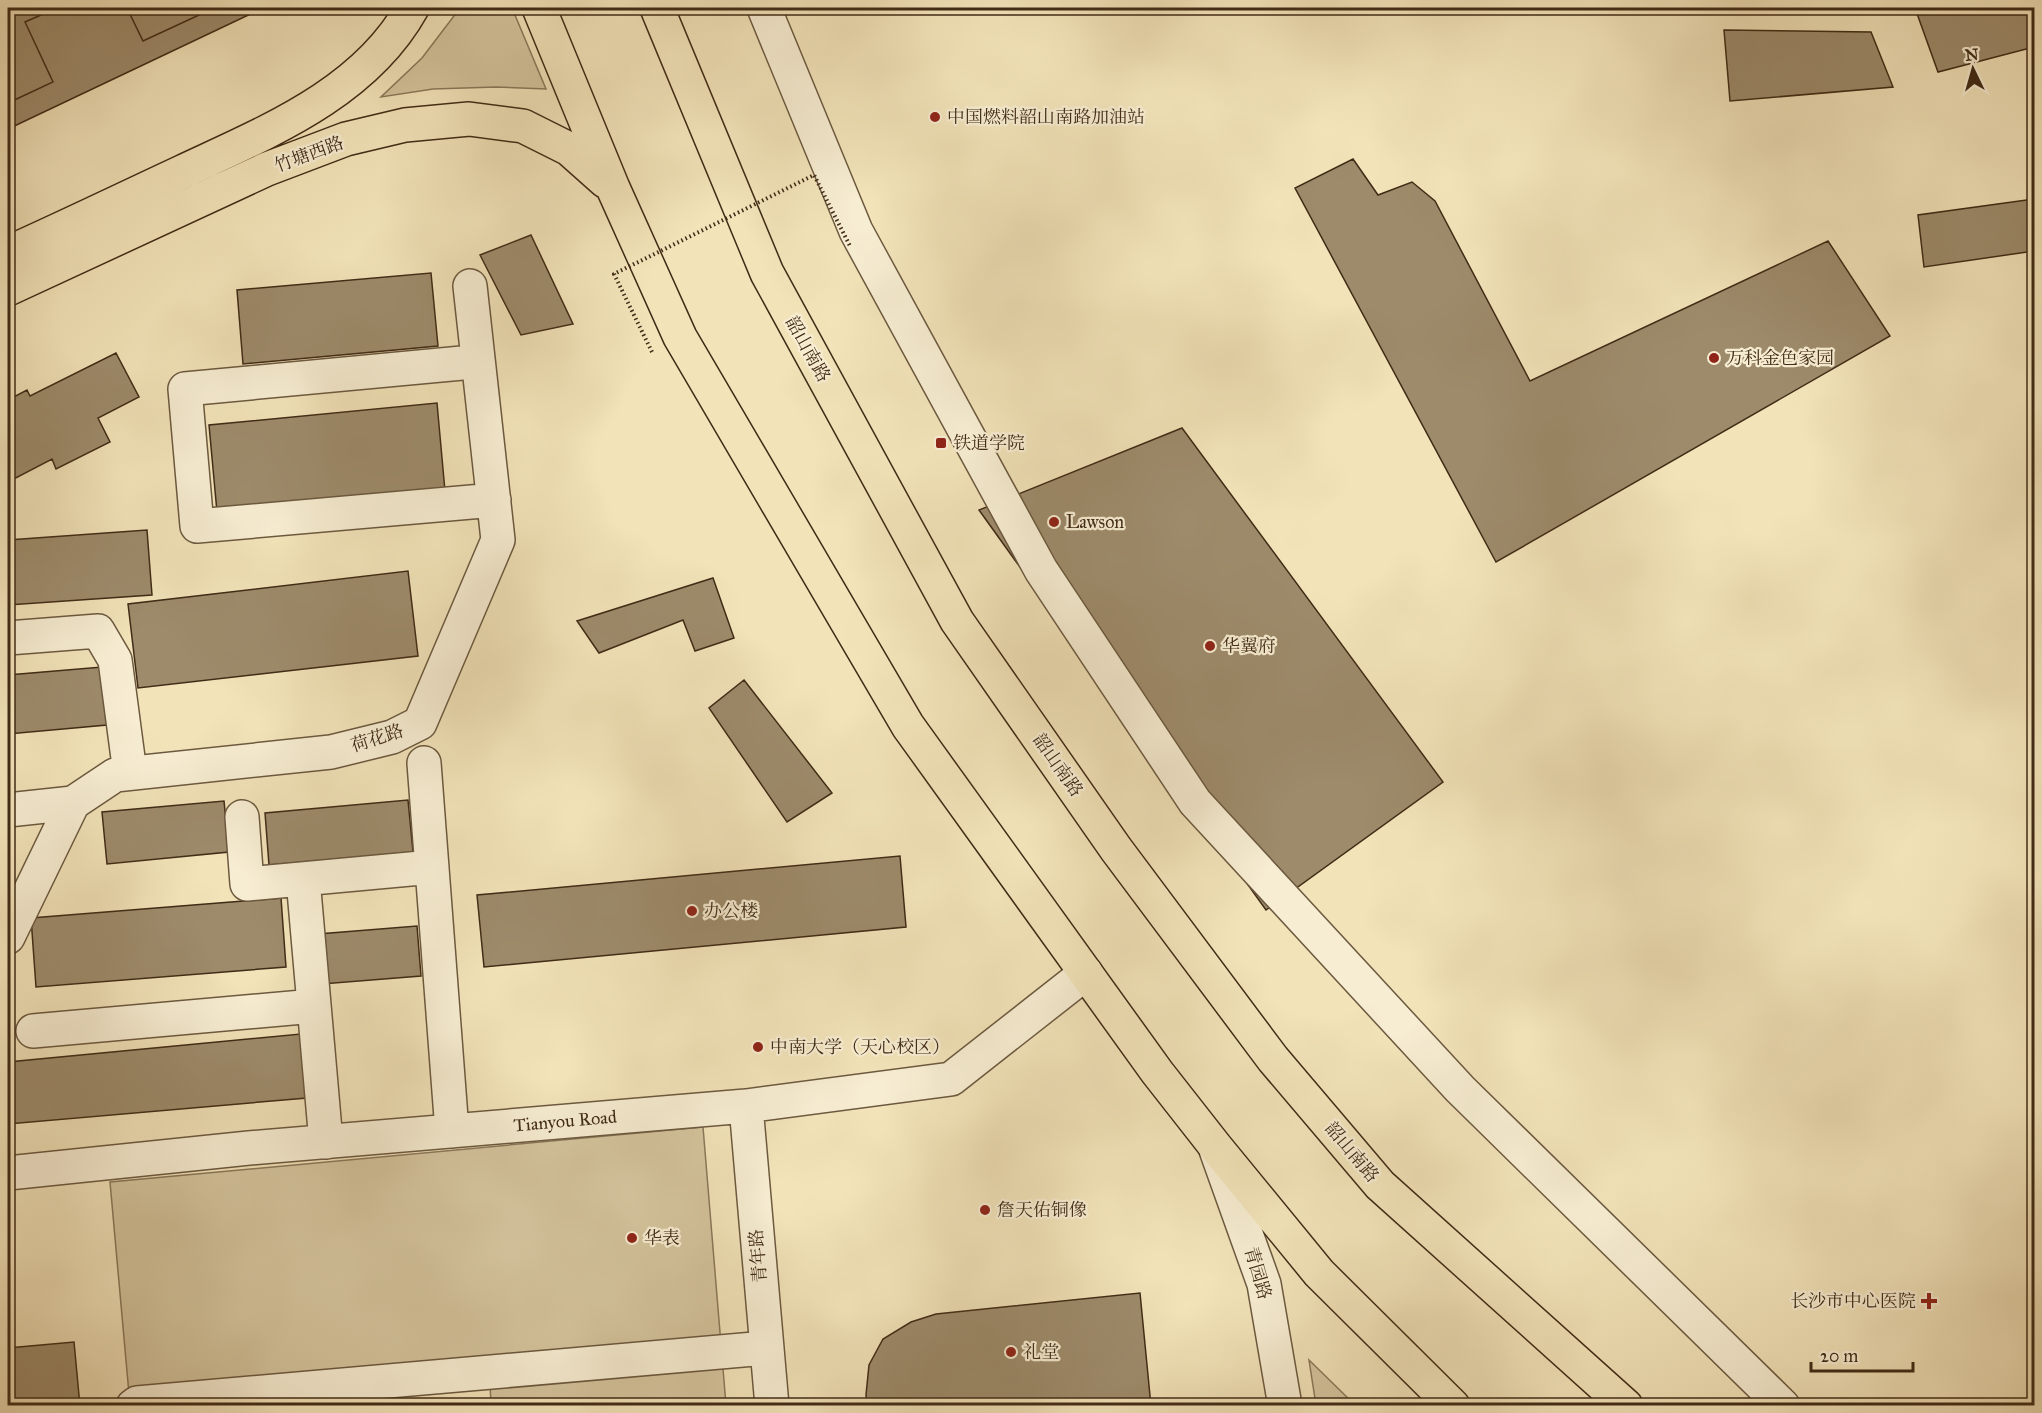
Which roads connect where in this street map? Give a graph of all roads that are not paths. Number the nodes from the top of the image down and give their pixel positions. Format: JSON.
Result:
{"nodes":[{"id":1,"x":412,"y":8,"type":"edge"},
{"id":2,"x":538,"y":8,"type":"edge"},
{"id":3,"x":657,"y":8,"type":"edge"},
{"id":4,"x":764,"y":8,"type":"edge"},
{"id":5,"x":613,"y":188,"type":"junction"},
{"id":6,"x":8,"y":253,"type":"edge"},
{"id":7,"x":470,"y":286,"type":"dead end"},
{"id":8,"x":8,"y":289,"type":"edge"},
{"id":9,"x":462,"y":363,"type":"dead end"},
{"id":10,"x":494,"y":500,"type":"junction"},
{"id":11,"x":8,"y":638,"type":"edge"},
{"id":12,"x":424,"y":763,"type":"dead end"},
{"id":13,"x":130,"y":773,"type":"junction"},
{"id":14,"x":73,"y":803,"type":"junction"},
{"id":15,"x":8,"y":810,"type":"edge"},
{"id":16,"x":242,"y":817,"type":"dead end"},
{"id":17,"x":432,"y":867,"type":"junction"},
{"id":18,"x":303,"y":879,"type":"junction"},
{"id":19,"x":8,"y":937,"type":"edge"},
{"id":20,"x":1086,"y":973,"type":"junction"},
{"id":21,"x":314,"y":1006,"type":"junction"},
{"id":22,"x":33,"y":1031,"type":"dead end"},
{"id":23,"x":746,"y":1106,"type":"junction"},
{"id":24,"x":452,"y":1131,"type":"junction"},
{"id":25,"x":326,"y":1142,"type":"junction"},
{"id":26,"x":1215,"y":1146,"type":"junction"},
{"id":27,"x":8,"y":1173,"type":"edge"},
{"id":28,"x":766,"y":1348,"type":"junction"},
{"id":29,"x":133,"y":1406,"type":"edge"},
{"id":30,"x":772,"y":1406,"type":"edge"},
{"id":31,"x":1285,"y":1406,"type":"edge"},
{"id":32,"x":1453,"y":1406,"type":"edge"},
{"id":33,"x":1626,"y":1406,"type":"edge"},
{"id":34,"x":1783,"y":1406,"type":"edge"}],
"edges":[{"from":1,"to":6,"type":"main road","name":"竹塘西路"},
{"from":2,"to":5,"type":"main road"},
{"from":3,"to":33,"type":"main road","name":"韶山南路"},
{"from":4,"to":34,"type":"street"},
{"from":5,"to":8,"type":"main road","name":"竹塘西路"},
{"from":5,"to":20,"type":"main road"},
{"from":7,"to":10,"type":"street","name":"荷花路"},
{"from":9,"to":10,"type":"street"},
{"from":10,"to":13,"type":"street","name":"荷花路"},
{"from":11,"to":13,"type":"street"},
{"from":12,"to":17,"type":"street"},
{"from":13,"to":14,"type":"street","name":"荷花路"},
{"from":14,"to":15,"type":"street"},
{"from":14,"to":19,"type":"street"},
{"from":16,"to":18,"type":"street"},
{"from":17,"to":18,"type":"street"},
{"from":17,"to":24,"type":"street"},
{"from":18,"to":21,"type":"street"},
{"from":20,"to":23,"type":"street","name":"Tianyou Road"},
{"from":20,"to":26,"type":"main road"},
{"from":21,"to":22,"type":"street"},
{"from":21,"to":25,"type":"street"},
{"from":23,"to":24,"type":"street","name":"Tianyou Road"},
{"from":23,"to":28,"type":"street","name":"青年路"},
{"from":24,"to":25,"type":"street","name":"Tianyou Road"},
{"from":25,"to":27,"type":"street","name":"Tianyou Road"},
{"from":26,"to":31,"type":"street","name":"青园路"},
{"from":26,"to":32,"type":"main road"},
{"from":28,"to":29,"type":"street"},
{"from":28,"to":30,"type":"street","name":"青年路"}]}
